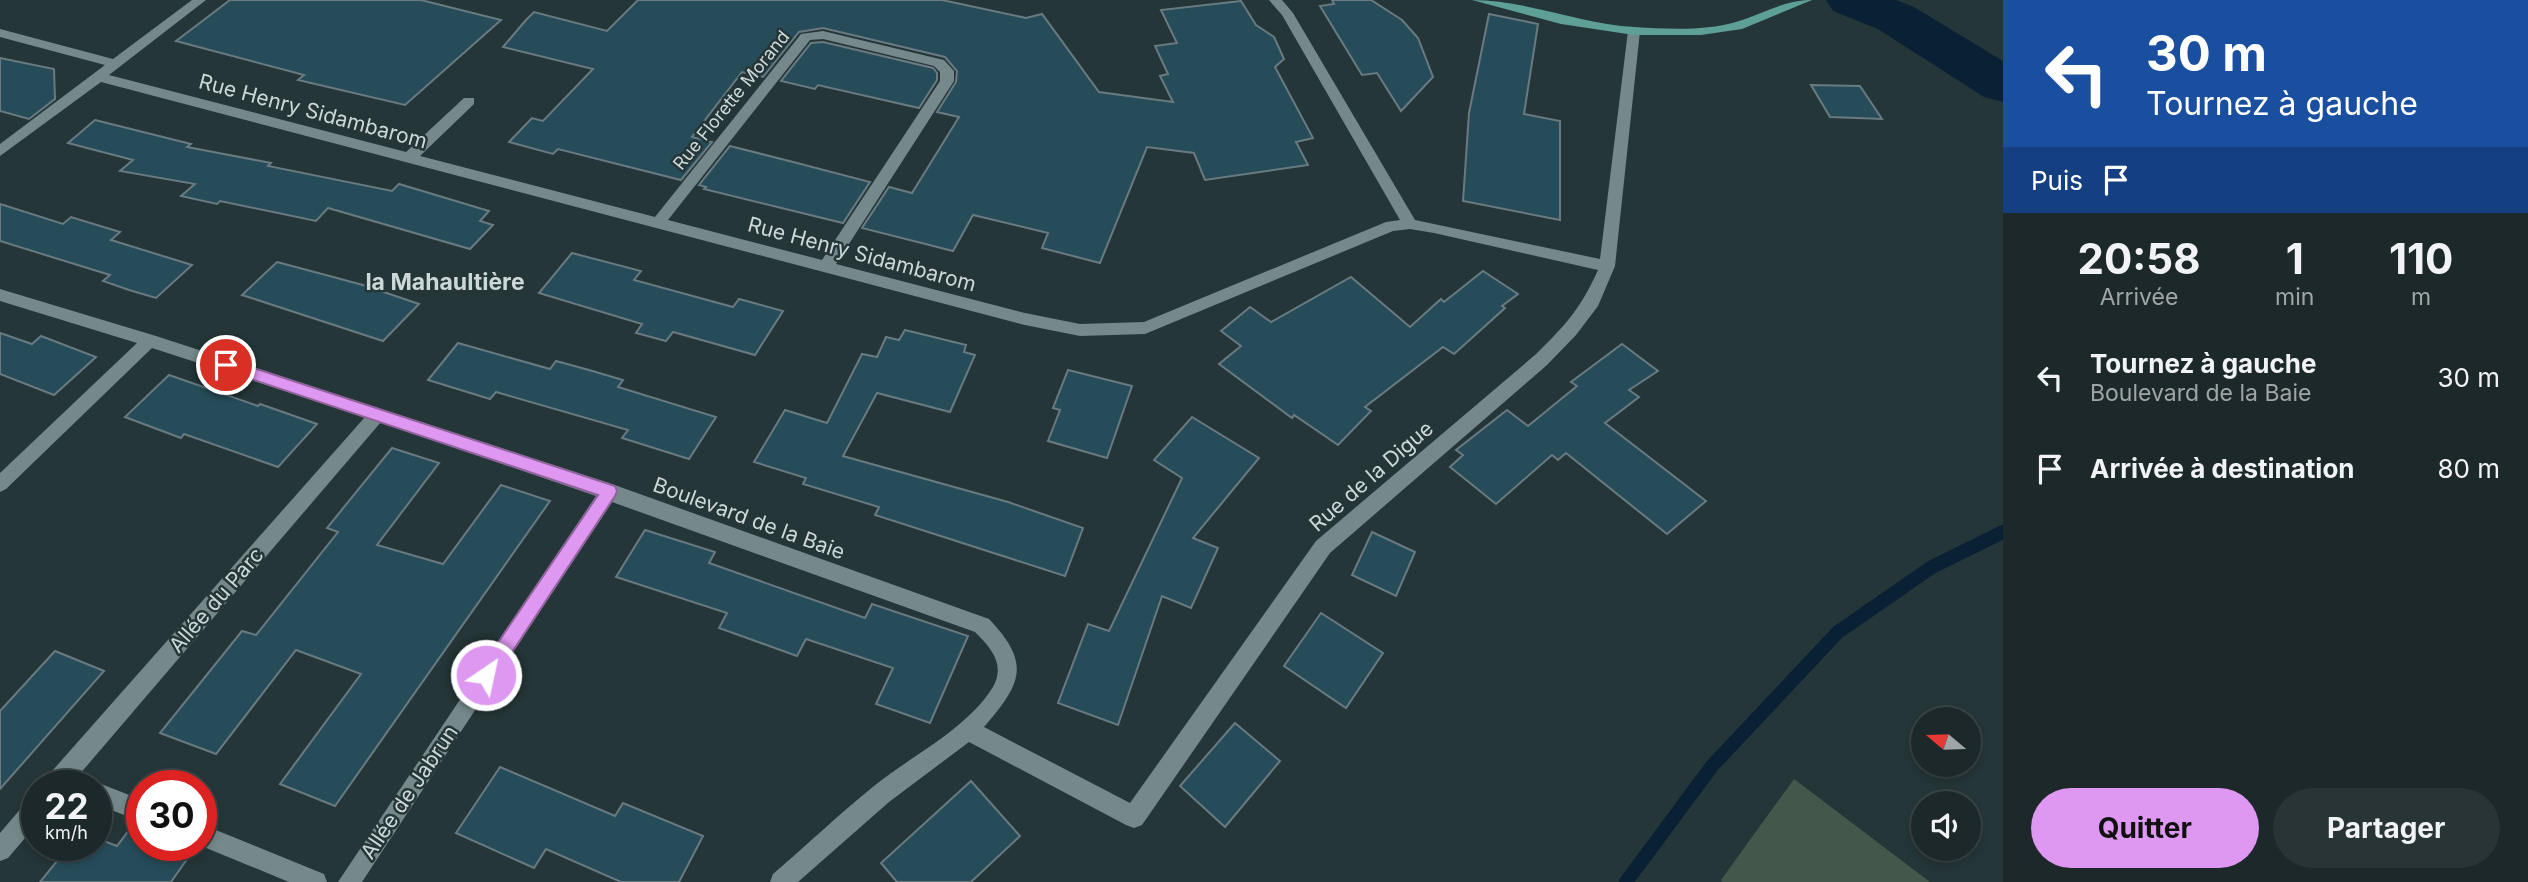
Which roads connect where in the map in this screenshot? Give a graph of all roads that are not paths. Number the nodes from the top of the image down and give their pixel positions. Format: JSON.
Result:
{"nodes":[{"id":1,"x":200,"y":0,"type":"edge"},
{"id":2,"x":1275,"y":0,"type":"edge"},
{"id":3,"x":1478,"y":0,"type":"edge"},
{"id":4,"x":1803,"y":2,"type":"edge"},
{"id":5,"x":1634,"y":31,"type":"junction"},
{"id":6,"x":0,"y":33,"type":"edge"},
{"id":7,"x":116,"y":64,"type":"junction"},
{"id":8,"x":99,"y":76,"type":"junction"},
{"id":9,"x":469,"y":101,"type":"dead end"},
{"id":10,"x":0,"y":150,"type":"edge"},
{"id":11,"x":409,"y":158,"type":"junction"},
{"id":12,"x":659,"y":222,"type":"junction"},
{"id":13,"x":1410,"y":224,"type":"junction"},
{"id":14,"x":1606,"y":266,"type":"junction"},
{"id":15,"x":826,"y":267,"type":"junction"},
{"id":16,"x":0,"y":295,"type":"edge"},
{"id":17,"x":150,"y":340,"type":"junction"},
{"id":18,"x":377,"y":415,"type":"junction"},
{"id":19,"x":0,"y":484,"type":"edge"},
{"id":20,"x":609,"y":491,"type":"junction"},
{"id":21,"x":968,"y":730,"type":"junction"},
{"id":22,"x":76,"y":770,"type":"edge"},
{"id":23,"x":21,"y":826,"type":"edge"},
{"id":24,"x":217,"y":842,"type":"edge"},
{"id":25,"x":0,"y":850,"type":"edge"},
{"id":26,"x":316,"y":882,"type":"edge"},
{"id":27,"x":349,"y":882,"type":"edge"},
{"id":28,"x":781,"y":882,"type":"edge"}],
"edges":[{"from":1,"to":7,"type":"street"},
{"from":2,"to":13,"type":"street"},
{"from":3,"to":5,"type":"main road"},
{"from":4,"to":5,"type":"main road"},
{"from":5,"to":14,"type":"street","name":"Rue de la Digue"},
{"from":6,"to":7,"type":"street"},
{"from":7,"to":8,"type":"street"},
{"from":8,"to":10,"type":"street"},
{"from":8,"to":11,"type":"street","name":"Rue Henry Sidambarom"},
{"from":9,"to":11,"type":"street"},
{"from":11,"to":12,"type":"street","name":"Rue Henry Sidambarom"},
{"from":12,"to":15,"type":"street","name":"Rue Henry Sidambarom"},
{"from":12,"to":15,"type":"street","name":"Rue Florette Morand"},
{"from":13,"to":14,"type":"street","name":"Rue Henry Sidambarom"},
{"from":13,"to":15,"type":"street","name":"Rue Henry Sidambarom"},
{"from":14,"to":21,"type":"street","name":"Rue de la Digue"},
{"from":16,"to":17,"type":"street","name":"Boulevard de la Baie"},
{"from":17,"to":18,"type":"street","name":"Boulevard de la Baie"},
{"from":17,"to":19,"type":"street"},
{"from":18,"to":20,"type":"street","name":"Boulevard de la Baie"},
{"from":18,"to":22,"type":"street","name":"Allée du Parc"},
{"from":20,"to":21,"type":"street","name":"Boulevard de la Baie"},
{"from":20,"to":27,"type":"street","name":"Allée de Jabrun"},
{"from":21,"to":28,"type":"street","name":"Boulevard de la Baie"},
{"from":23,"to":25,"type":"street"},
{"from":24,"to":26,"type":"street"}]}
